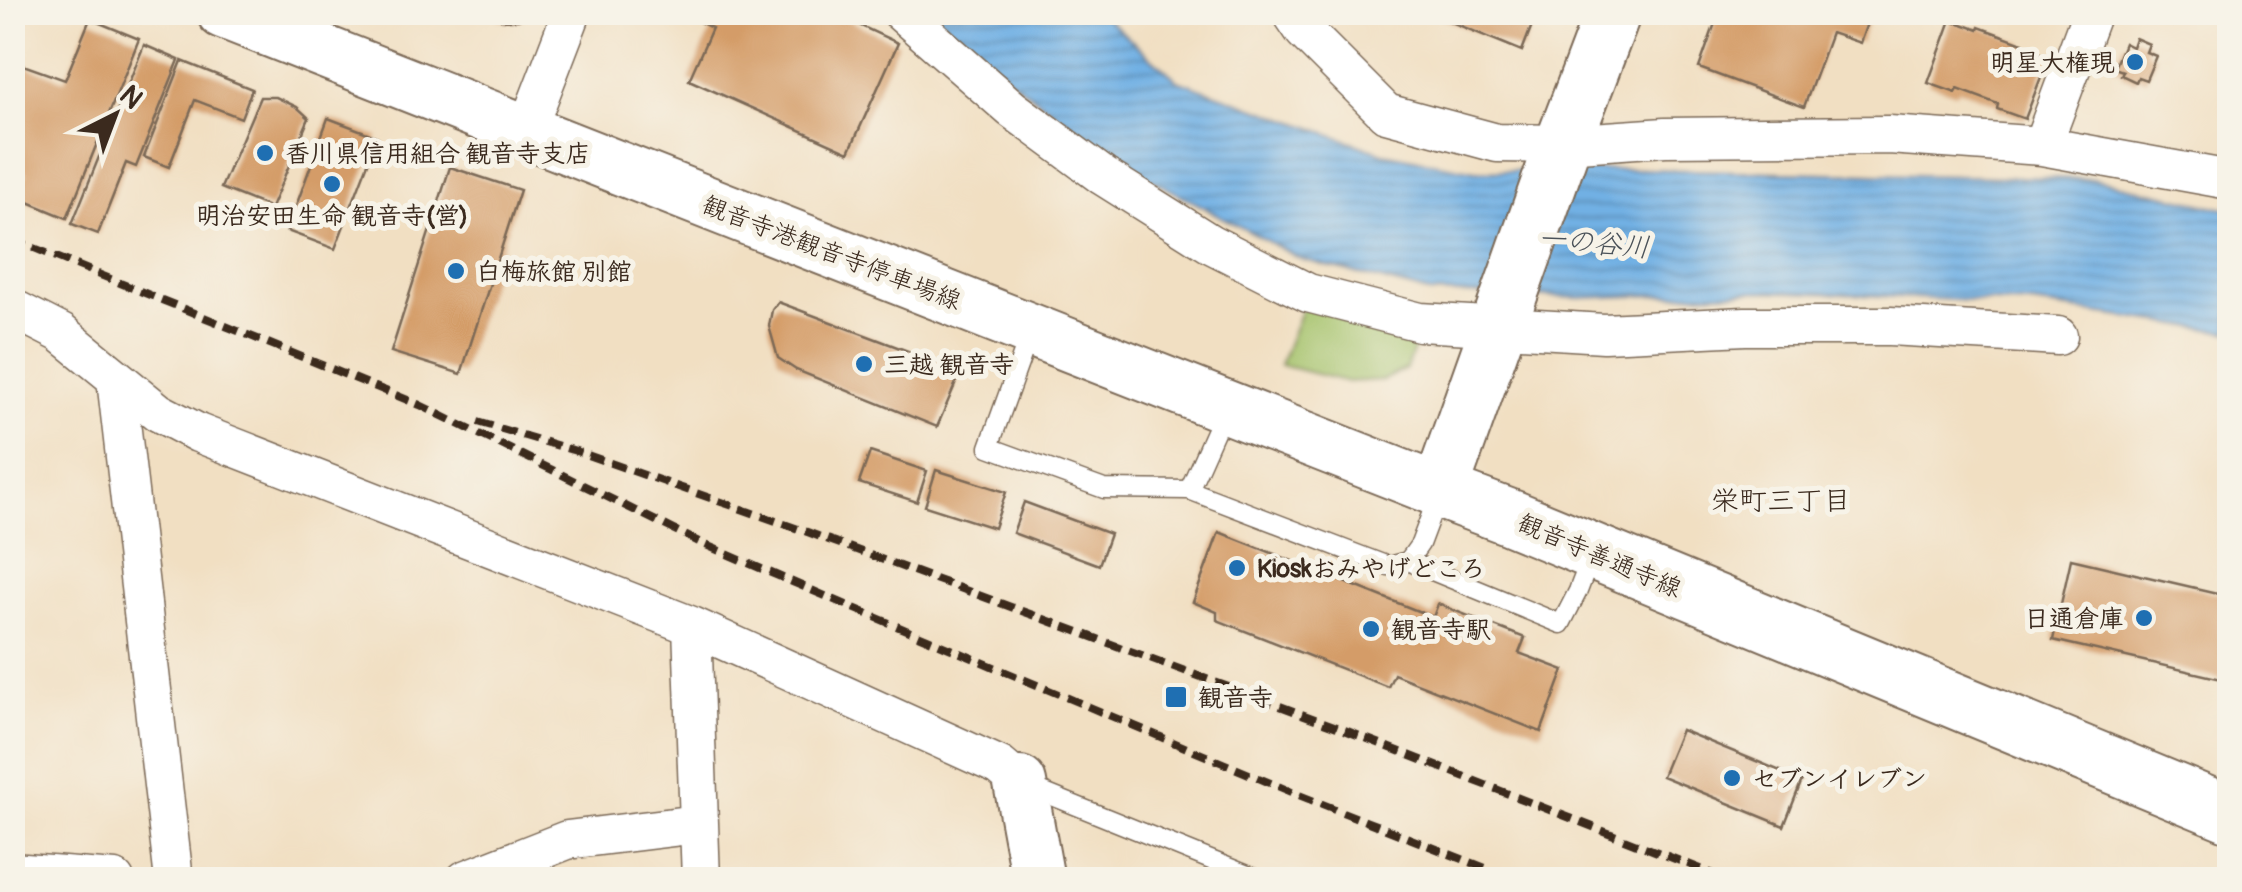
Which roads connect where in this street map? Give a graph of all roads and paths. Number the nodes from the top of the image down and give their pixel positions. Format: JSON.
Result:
{"nodes":[{"id":1,"x":223,"y":12,"type":"edge"},
{"id":2,"x":572,"y":12,"type":"edge"},
{"id":3,"x":901,"y":12,"type":"edge"},
{"id":4,"x":1291,"y":12,"type":"edge"},
{"id":5,"x":1613,"y":12,"type":"edge"},
{"id":6,"x":2092,"y":12,"type":"edge"},
{"id":7,"x":526,"y":132,"type":"junction"},
{"id":8,"x":1564,"y":144,"type":"junction"},
{"id":9,"x":2042,"y":146,"type":"junction"},
{"id":10,"x":2230,"y":180,"type":"edge"},
{"id":11,"x":12,"y":308,"type":"edge"},
{"id":12,"x":1499,"y":326,"type":"junction"},
{"id":13,"x":1031,"y":330,"type":"junction"},
{"id":14,"x":2058,"y":336,"type":"dead end"},
{"id":15,"x":116,"y":379,"type":"junction"},
{"id":16,"x":1226,"y":407,"type":"junction"},
{"id":17,"x":1189,"y":490,"type":"junction"},
{"id":18,"x":1440,"y":491,"type":"junction"},
{"id":19,"x":1592,"y":552,"type":"junction"},
{"id":20,"x":1408,"y":560,"type":"junction"},
{"id":21,"x":692,"y":626,"type":"junction"},
{"id":22,"x":1020,"y":783,"type":"junction"},
{"id":23,"x":2230,"y":814,"type":"edge"},
{"id":24,"x":698,"y":824,"type":"junction"},
{"id":25,"x":12,"y":872,"type":"edge"},
{"id":26,"x":116,"y":880,"type":"edge"},
{"id":27,"x":174,"y":880,"type":"edge"},
{"id":28,"x":465,"y":880,"type":"edge"},
{"id":29,"x":701,"y":880,"type":"edge"},
{"id":30,"x":1038,"y":880,"type":"edge"},
{"id":31,"x":1260,"y":880,"type":"edge"}],
"edges":[{"from":1,"to":7,"type":"main road","name":"観音寺港観音寺停車場線"},
{"from":2,"to":7,"type":"street"},
{"from":3,"to":12,"type":"street"},
{"from":4,"to":8,"type":"street"},
{"from":5,"to":8,"type":"main road"},
{"from":6,"to":9,"type":"street"},
{"from":7,"to":13,"type":"main road","name":"観音寺港観音寺停車場線"},
{"from":8,"to":9,"type":"street"},
{"from":8,"to":12,"type":"main road"},
{"from":9,"to":10,"type":"street"},
{"from":11,"to":15,"type":"street"},
{"from":12,"to":14,"type":"street"},
{"from":12,"to":18,"type":"main road"},
{"from":13,"to":16,"type":"main road","name":"観音寺港観音寺停車場線"},
{"from":13,"to":17,"type":"lane"},
{"from":15,"to":21,"type":"street"},
{"from":15,"to":27,"type":"street"},
{"from":16,"to":17,"type":"lane"},
{"from":16,"to":18,"type":"main road","name":"観音寺港観音寺停車場線"},
{"from":17,"to":20,"type":"lane"},
{"from":18,"to":19,"type":"main road","name":"観音寺善通寺線"},
{"from":18,"to":20,"type":"lane"},
{"from":19,"to":20,"type":"lane"},
{"from":19,"to":23,"type":"main road","name":"観音寺善通寺線"},
{"from":21,"to":22,"type":"street"},
{"from":21,"to":24,"type":"street"},
{"from":22,"to":30,"type":"main road"},
{"from":22,"to":31,"type":"lane"},
{"from":24,"to":28,"type":"street"},
{"from":24,"to":29,"type":"street"},
{"from":25,"to":26,"type":"street"}]}
